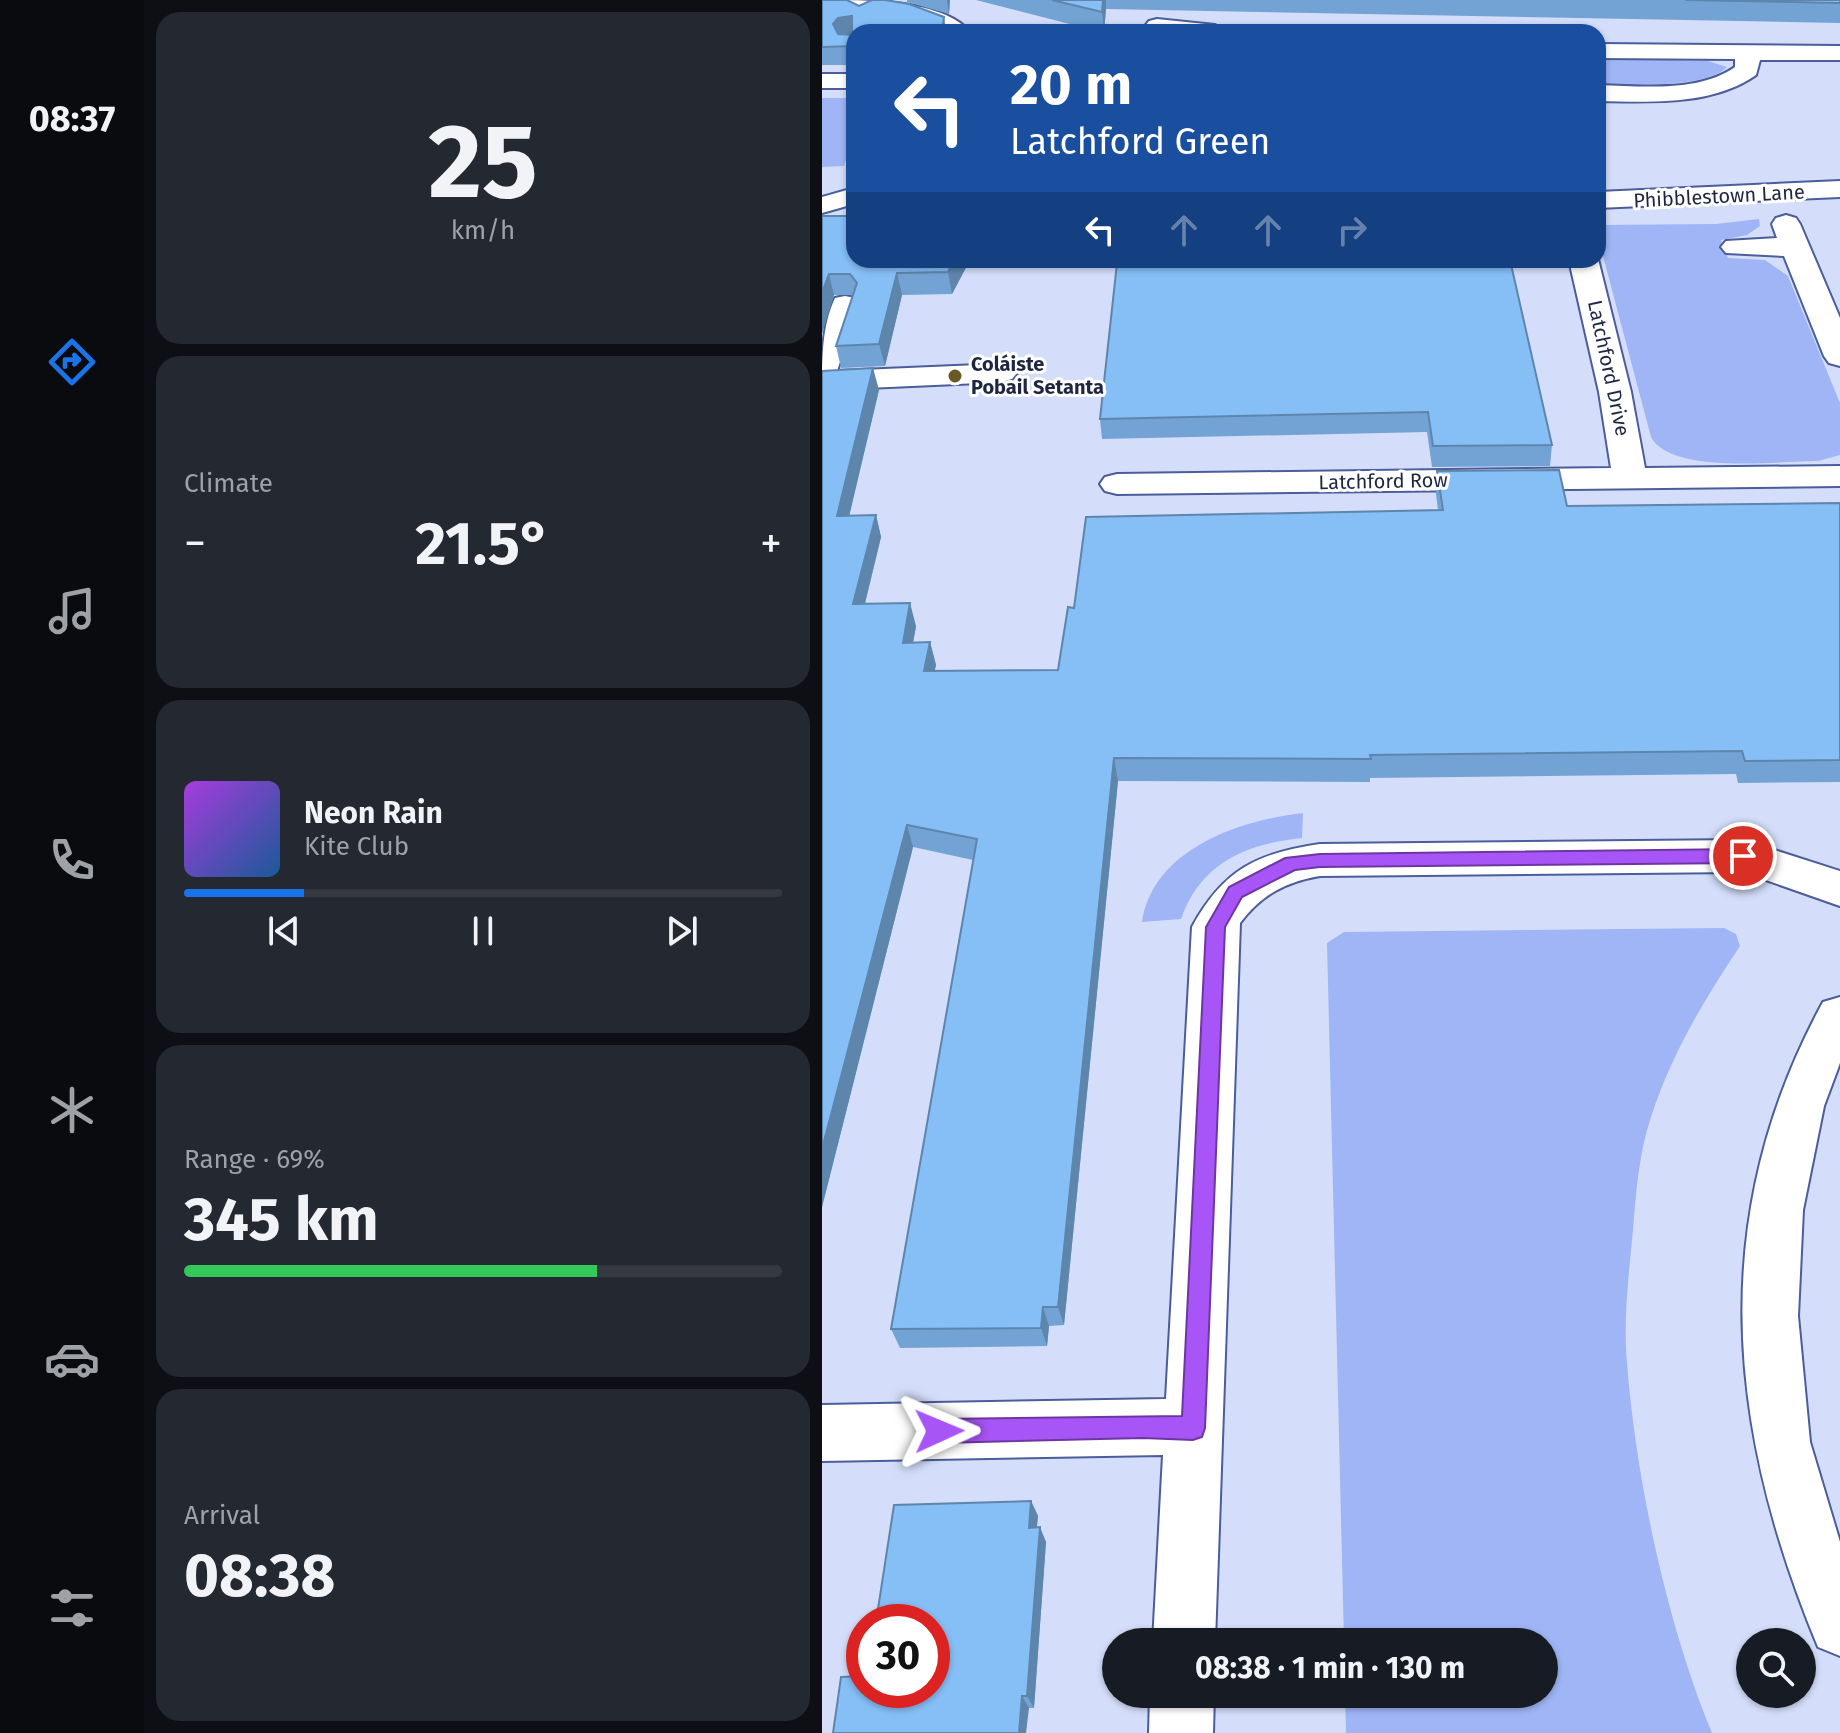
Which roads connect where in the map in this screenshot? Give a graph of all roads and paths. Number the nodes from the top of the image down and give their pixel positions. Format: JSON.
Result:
{"nodes":[{"id":1,"x":839,"y":0,"type":"edge"},
{"id":2,"x":1177,"y":0,"type":"edge"},
{"id":3,"x":948,"y":24,"type":"edge"},
{"id":4,"x":1158,"y":24,"type":"edge"},
{"id":5,"x":1606,"y":51,"type":"edge"},
{"id":6,"x":1748,"y":52,"type":"junction"},
{"id":7,"x":1840,"y":53,"type":"edge"},
{"id":8,"x":822,"y":81,"type":"edge"},
{"id":9,"x":846,"y":81,"type":"edge"},
{"id":10,"x":1606,"y":93,"type":"edge"},
{"id":11,"x":1840,"y":189,"type":"edge"},
{"id":12,"x":846,"y":198,"type":"edge"},
{"id":13,"x":1606,"y":200,"type":"edge"},
{"id":14,"x":822,"y":206,"type":"edge"},
{"id":15,"x":846,"y":207,"type":"edge"},
{"id":16,"x":1736,"y":247,"type":"dead end"},
{"id":17,"x":1586,"y":268,"type":"edge"},
{"id":18,"x":845,"y":304,"type":"edge"},
{"id":19,"x":1840,"y":356,"type":"edge"},
{"id":20,"x":1002,"y":373,"type":"dead end"},
{"id":21,"x":822,"y":374,"type":"edge"},
{"id":22,"x":822,"y":381,"type":"edge"},
{"id":23,"x":1840,"y":476,"type":"edge"},
{"id":24,"x":1630,"y":478,"type":"junction"},
{"id":25,"x":1111,"y":523,"type":"edge"},
{"id":26,"x":1840,"y":889,"type":"edge"},
{"id":27,"x":1840,"y":1016,"type":"edge"},
{"id":28,"x":1193,"y":1428,"type":"junction"},
{"id":29,"x":822,"y":1433,"type":"edge"},
{"id":30,"x":1840,"y":1625,"type":"edge"},
{"id":31,"x":1185,"y":1628,"type":"edge"},
{"id":32,"x":1182,"y":1708,"type":"edge"},
{"id":33,"x":1181,"y":1733,"type":"edge"}],
"edges":[{"from":1,"to":3,"type":"street"},
{"from":2,"to":4,"type":"street"},
{"from":5,"to":6,"type":"street"},
{"from":6,"to":7,"type":"street"},
{"from":6,"to":10,"type":"street"},
{"from":8,"to":9,"type":"lane"},
{"from":11,"to":13,"type":"street","name":"Phibblestown Lane"},
{"from":12,"to":14,"type":"lane"},
{"from":14,"to":15,"type":"lane"},
{"from":16,"to":19,"type":"street"},
{"from":17,"to":24,"type":"street","name":"Latchford Drive"},
{"from":18,"to":21,"type":"lane"},
{"from":20,"to":22,"type":"lane"},
{"from":23,"to":24,"type":"street","name":"Latchford Row"},
{"from":24,"to":25,"type":"street","name":"Latchford Row"},
{"from":26,"to":28,"type":"street"},
{"from":27,"to":30,"type":"street"},
{"from":28,"to":29,"type":"street"},
{"from":28,"to":31,"type":"street"},
{"from":32,"to":33,"type":"street"}]}
